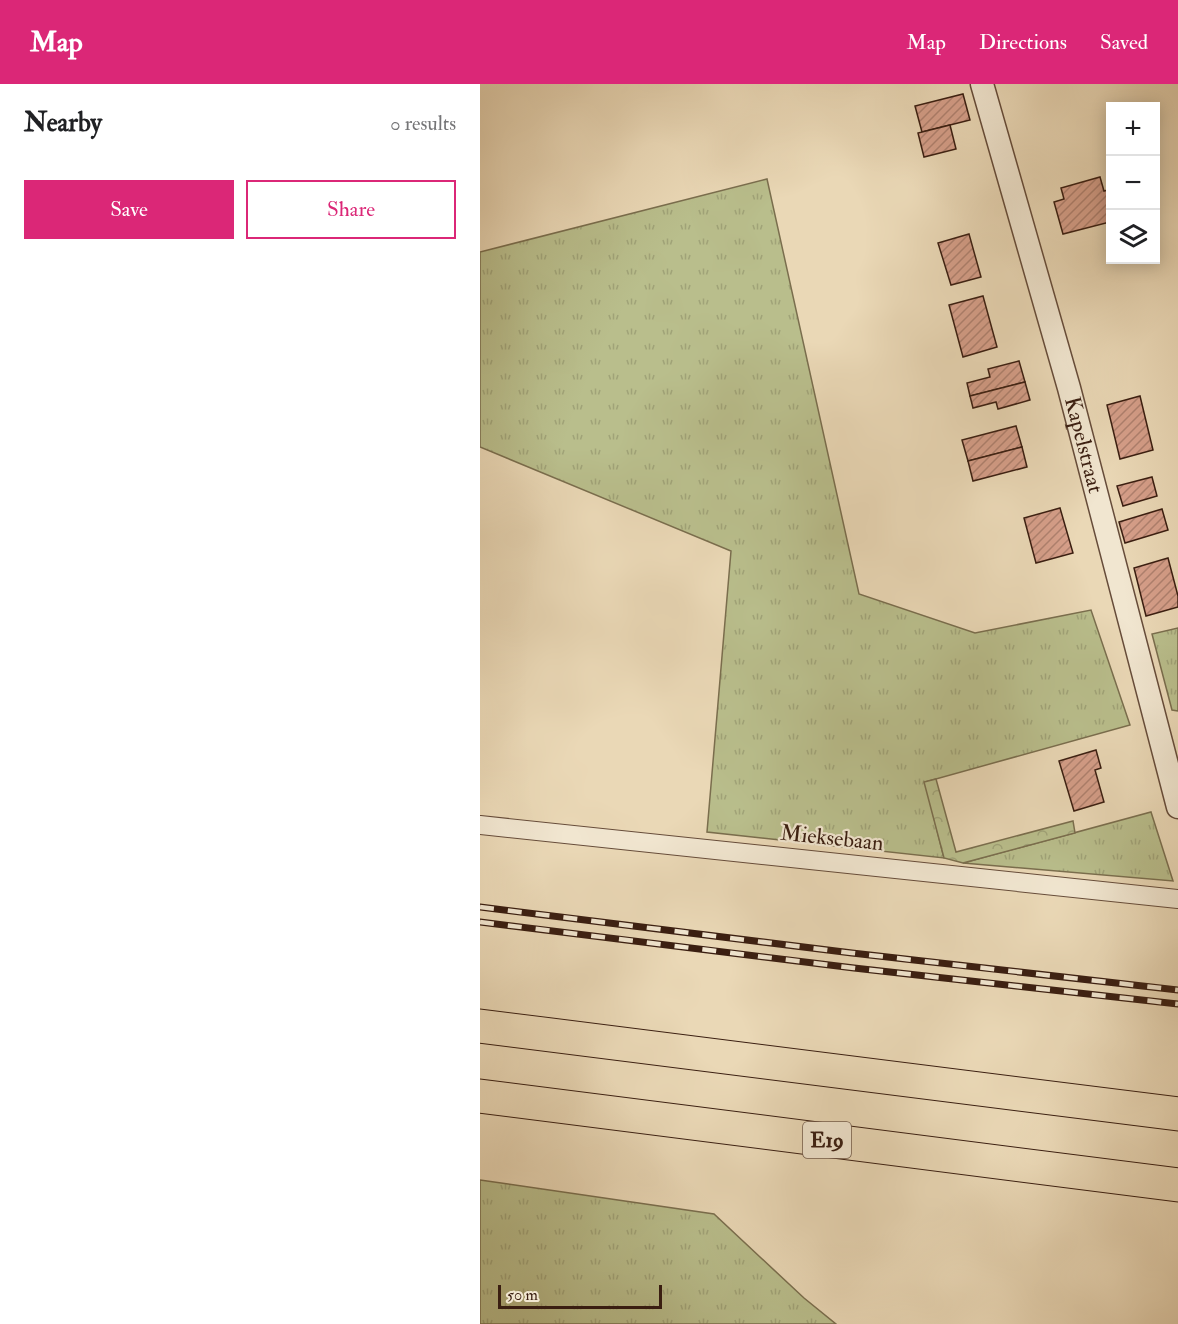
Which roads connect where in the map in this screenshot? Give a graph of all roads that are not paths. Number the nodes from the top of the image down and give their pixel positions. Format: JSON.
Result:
{"nodes":[{"id":1,"x":982,"y":84,"type":"edge"},
{"id":2,"x":1178,"y":807,"type":"edge"},
{"id":3,"x":480,"y":825,"type":"edge"},
{"id":4,"x":1178,"y":899,"type":"edge"},
{"id":5,"x":480,"y":1026,"type":"edge"},
{"id":6,"x":480,"y":1096,"type":"edge"},
{"id":7,"x":1162,"y":1112,"type":"edge"},
{"id":8,"x":1176,"y":1185,"type":"edge"}],
"edges":[{"from":1,"to":2,"type":"street","name":"Kapelstraat"},
{"from":3,"to":4,"type":"street","name":"Mieksebaan"},
{"from":5,"to":7,"type":"highway"},
{"from":6,"to":8,"type":"highway","number":"E19"}]}
